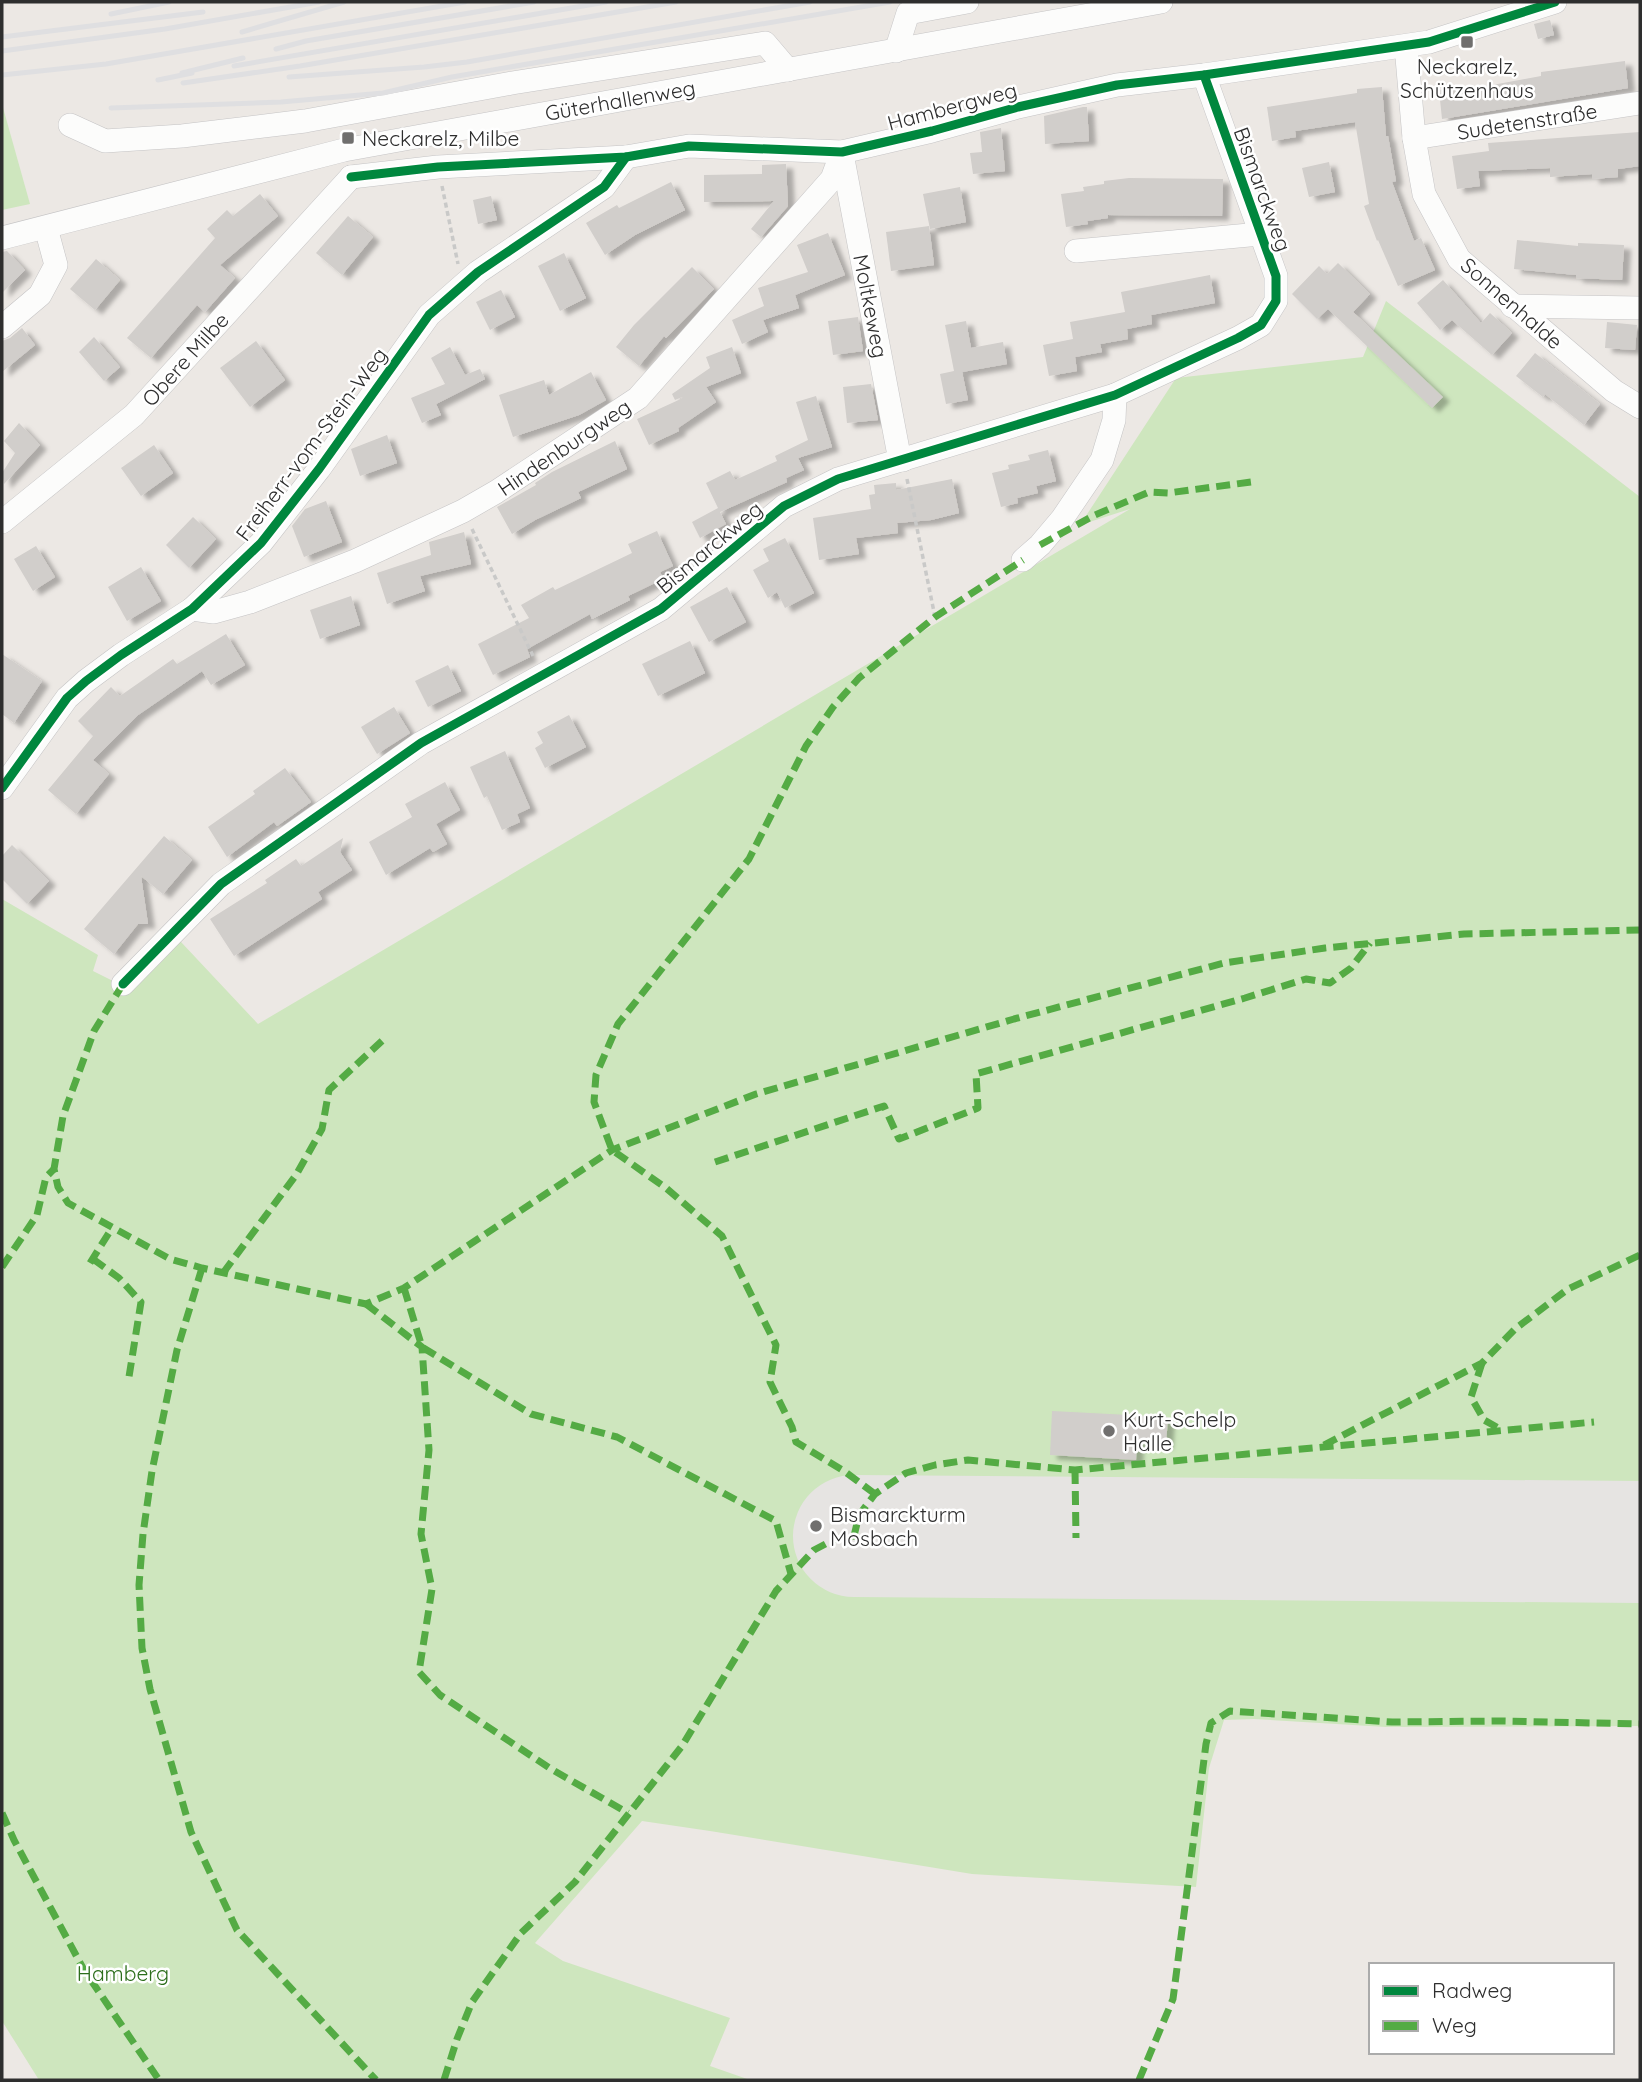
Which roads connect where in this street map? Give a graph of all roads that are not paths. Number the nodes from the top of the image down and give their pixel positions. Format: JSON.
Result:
{"nodes":[{"id":1,"x":967,"y":2,"type":"edge"},
{"id":2,"x":1161,"y":2,"type":"edge"},
{"id":3,"x":1555,"y":2,"type":"edge"},
{"id":4,"x":1406,"y":46,"type":"junction"},
{"id":5,"x":896,"y":51,"type":"junction"},
{"id":6,"x":788,"y":70,"type":"junction"},
{"id":7,"x":1204,"y":75,"type":"junction"},
{"id":8,"x":512,"y":83,"type":"junction"},
{"id":9,"x":1640,"y":103,"type":"edge"},
{"id":10,"x":323,"y":118,"type":"junction"},
{"id":11,"x":520,"y":118,"type":"junction"},
{"id":12,"x":70,"y":125,"type":"dead end"},
{"id":13,"x":1414,"y":138,"type":"junction"},
{"id":14,"x":337,"y":152,"type":"junction"},
{"id":15,"x":842,"y":152,"type":"junction"},
{"id":16,"x":626,"y":157,"type":"junction"},
{"id":17,"x":351,"y":177,"type":"junction"},
{"id":18,"x":46,"y":228,"type":"junction"},
{"id":19,"x":1260,"y":234,"type":"junction"},
{"id":20,"x":2,"y":238,"type":"edge"},
{"id":21,"x":1076,"y":251,"type":"dead end"},
{"id":22,"x":1512,"y":306,"type":"junction"},
{"id":23,"x":1640,"y":309,"type":"edge"},
{"id":24,"x":2,"y":327,"type":"edge"},
{"id":25,"x":1115,"y":395,"type":"junction"},
{"id":26,"x":1640,"y":407,"type":"edge"},
{"id":27,"x":903,"y":460,"type":"junction"},
{"id":28,"x":2,"y":522,"type":"edge"},
{"id":29,"x":1023,"y":560,"type":"dead end"},
{"id":30,"x":192,"y":609,"type":"junction"},
{"id":31,"x":2,"y":788,"type":"edge"},
{"id":32,"x":123,"y":984,"type":"dead end"}],
"edges":[{"from":1,"to":5,"type":"street"},
{"from":2,"to":5,"type":"street","name":"Güterhallenweg"},
{"from":3,"to":4,"type":"street","name":"Hambergweg"},
{"from":4,"to":7,"type":"street","name":"Hambergweg"},
{"from":4,"to":13,"type":"street","name":"Sonnenhalde"},
{"from":5,"to":6,"type":"street","name":"Güterhallenweg"},
{"from":6,"to":8,"type":"street"},
{"from":6,"to":11,"type":"street","name":"Güterhallenweg"},
{"from":7,"to":15,"type":"street","name":"Hambergweg"},
{"from":7,"to":19,"type":"street","name":"Bismarckweg"},
{"from":8,"to":10,"type":"street"},
{"from":8,"to":11,"type":"street"},
{"from":9,"to":13,"type":"street","name":"Sudetenstraße"},
{"from":10,"to":12,"type":"street"},
{"from":10,"to":14,"type":"street"},
{"from":11,"to":14,"type":"street","name":"Güterhallenweg"},
{"from":13,"to":22,"type":"street","name":"Sonnenhalde"},
{"from":14,"to":17,"type":"street"},
{"from":14,"to":18,"type":"street","name":"Güterhallenweg"},
{"from":15,"to":16,"type":"street","name":"Hambergweg"},
{"from":15,"to":27,"type":"street","name":"Moltkeweg"},
{"from":15,"to":30,"type":"street","name":"Hindenburgweg"},
{"from":16,"to":17,"type":"street","name":"Hambergweg"},
{"from":16,"to":30,"type":"street","name":"Freiherr-vom-Stein-Weg"},
{"from":17,"to":28,"type":"street","name":"Obere Milbe"},
{"from":18,"to":20,"type":"street","name":"Güterhallenweg"},
{"from":18,"to":24,"type":"street"},
{"from":19,"to":21,"type":"street","name":"Bismarckweg"},
{"from":19,"to":25,"type":"street","name":"Bismarckweg"},
{"from":22,"to":23,"type":"street"},
{"from":22,"to":26,"type":"street","name":"Sonnenhalde"},
{"from":25,"to":27,"type":"street","name":"Bismarckweg"},
{"from":25,"to":29,"type":"street"},
{"from":27,"to":32,"type":"street","name":"Bismarckweg"},
{"from":30,"to":31,"type":"street","name":"Freiherr-vom-Stein-Weg"}]}
